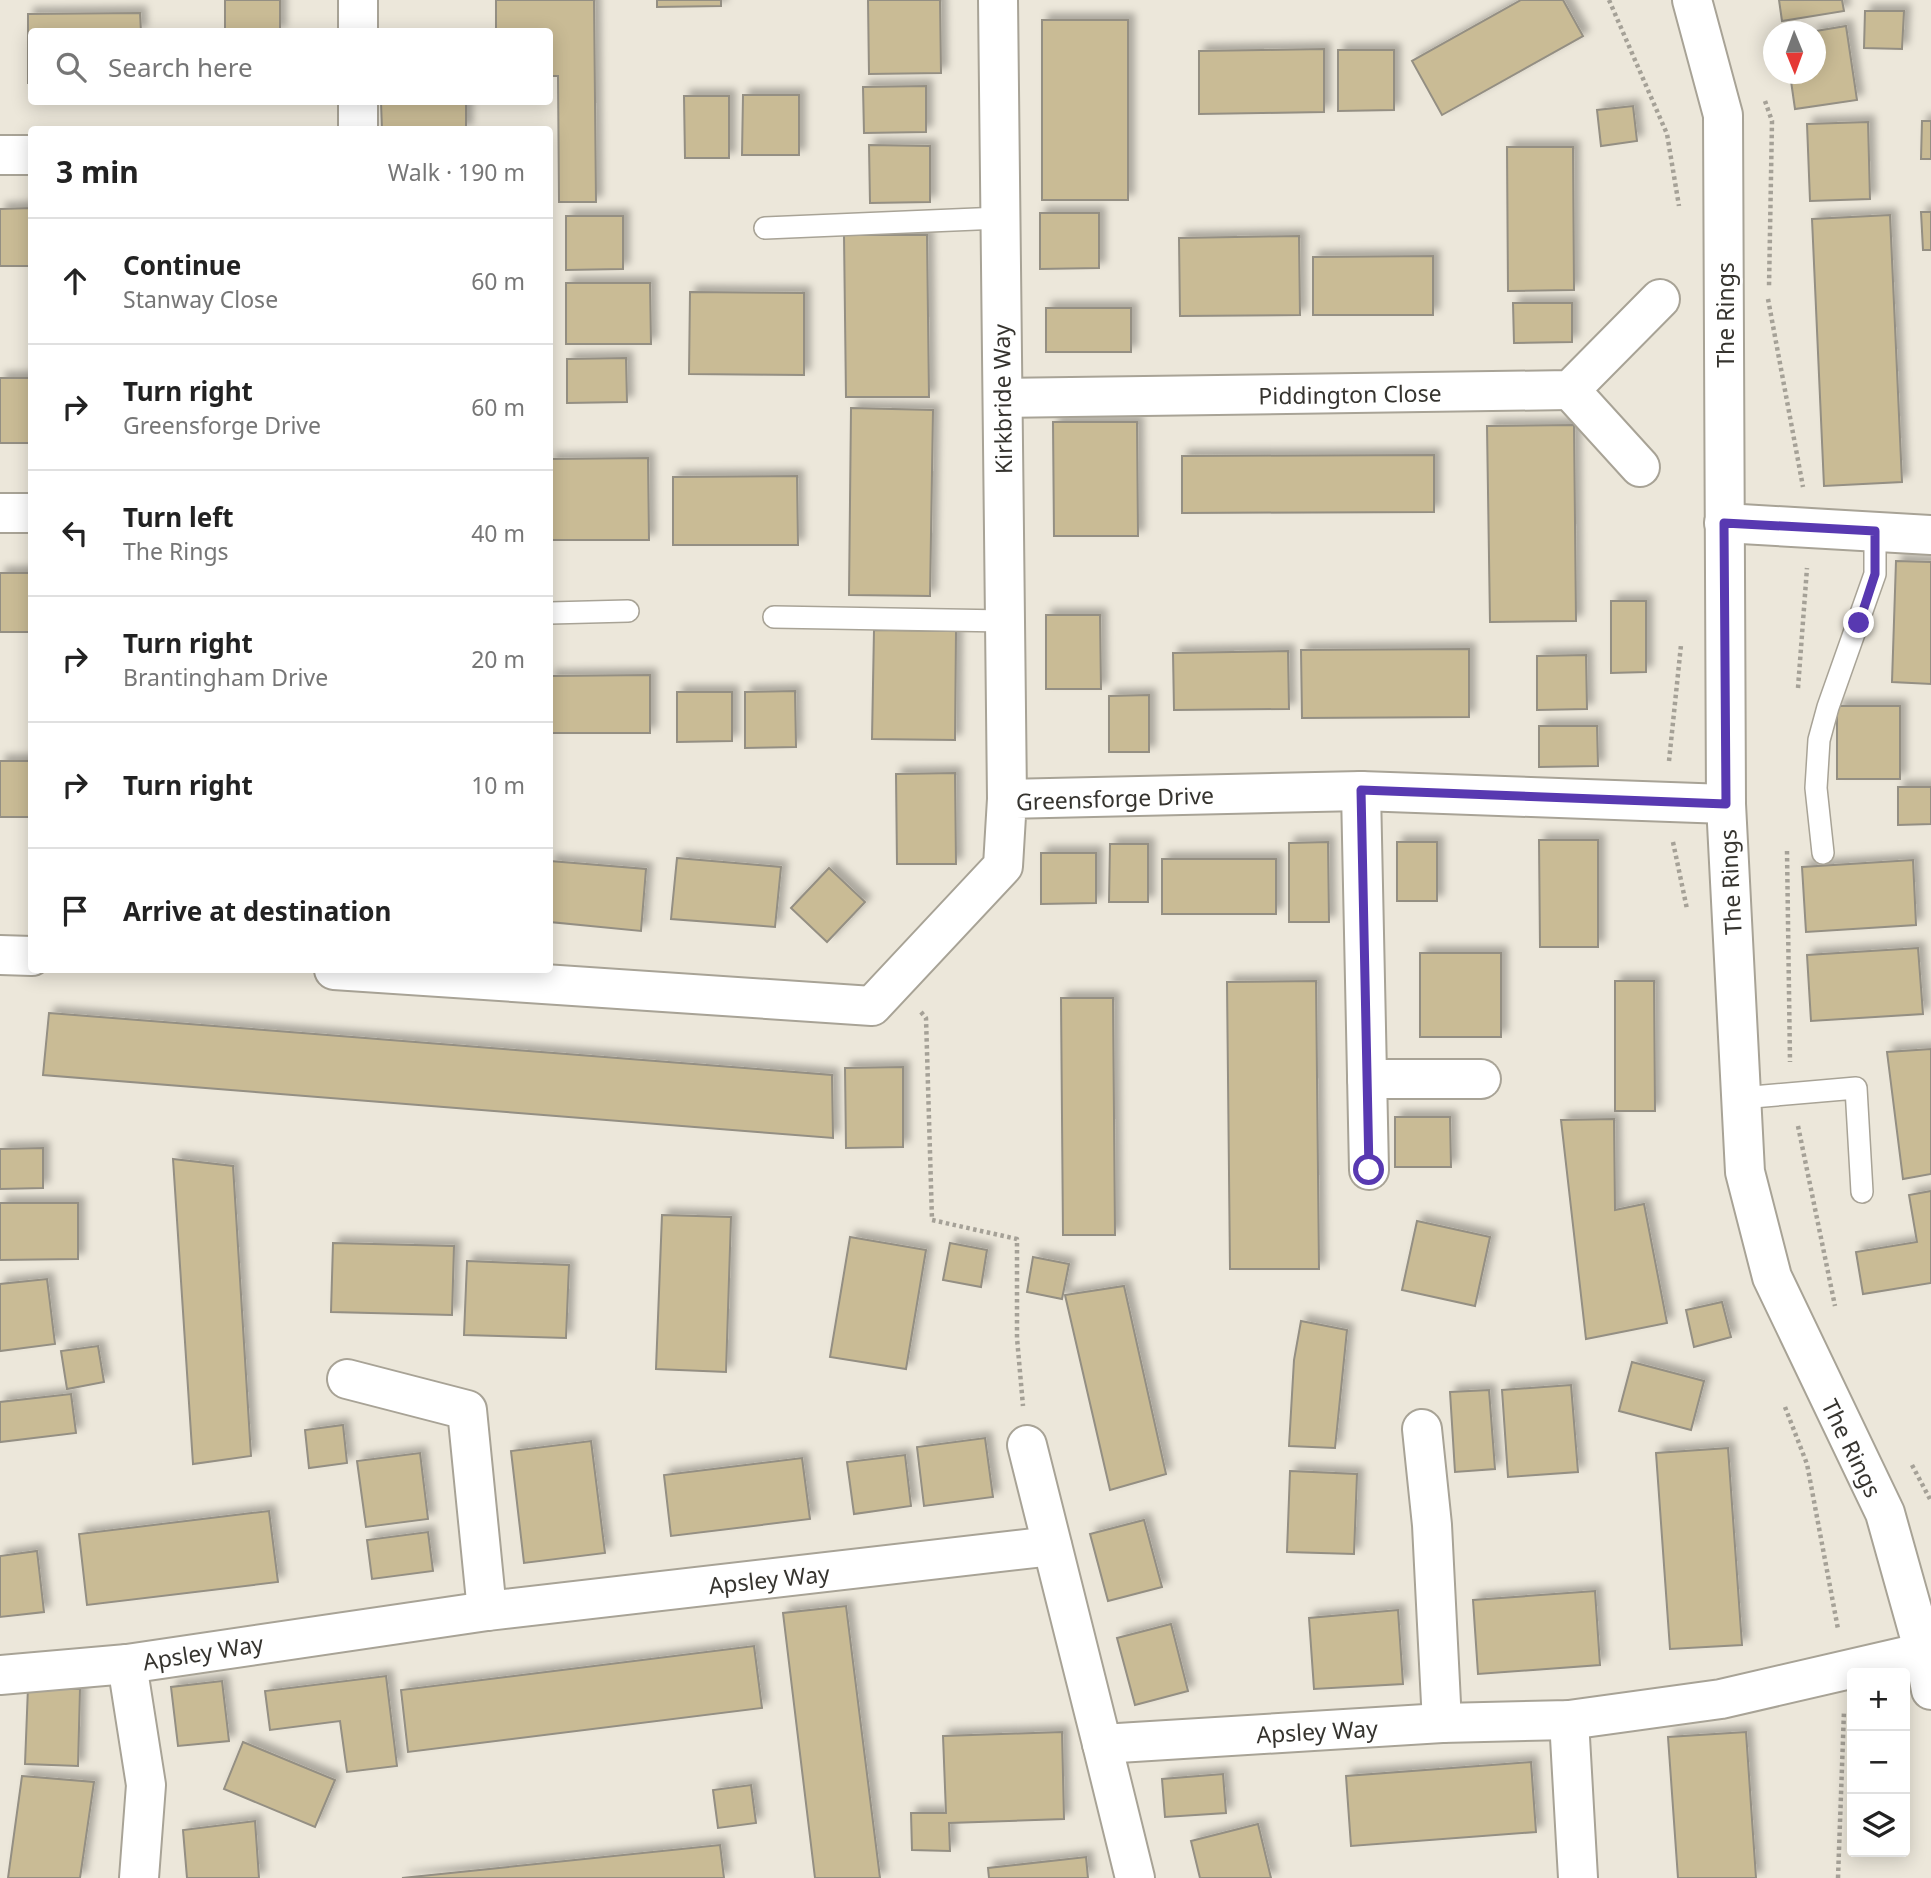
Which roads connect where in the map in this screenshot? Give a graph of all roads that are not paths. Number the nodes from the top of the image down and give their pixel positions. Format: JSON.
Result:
{"nodes":[{"id":1,"x":358,"y":0,"type":"edge"},
{"id":2,"x":998,"y":0,"type":"edge"},
{"id":3,"x":1692,"y":0,"type":"edge"},
{"id":4,"x":358,"y":28,"type":"edge"},
{"id":5,"x":358,"y":105,"type":"edge"},
{"id":6,"x":358,"y":126,"type":"edge"},
{"id":7,"x":0,"y":155,"type":"edge"},
{"id":8,"x":28,"y":155,"type":"edge"},
{"id":9,"x":1000,"y":218,"type":"junction"},
{"id":10,"x":765,"y":228,"type":"dead end"},
{"id":11,"x":1660,"y":299,"type":"dead end"},
{"id":12,"x":1570,"y":390,"type":"junction"},
{"id":13,"x":1003,"y":398,"type":"junction"},
{"id":14,"x":1640,"y":467,"type":"dead end"},
{"id":15,"x":0,"y":513,"type":"edge"},
{"id":16,"x":28,"y":513,"type":"edge"},
{"id":17,"x":1724,"y":523,"type":"junction"},
{"id":18,"x":1875,"y":531,"type":"junction"},
{"id":19,"x":1931,"y":535,"type":"edge"},
{"id":20,"x":628,"y":611,"type":"dead end"},
{"id":21,"x":553,"y":613,"type":"edge"},
{"id":22,"x":774,"y":617,"type":"dead end"},
{"id":23,"x":1005,"y":621,"type":"junction"},
{"id":24,"x":1361,"y":790,"type":"junction"},
{"id":25,"x":1007,"y":799,"type":"junction"},
{"id":26,"x":1726,"y":804,"type":"junction"},
{"id":27,"x":1823,"y":853,"type":"dead end"},
{"id":28,"x":0,"y":954,"type":"edge"},
{"id":29,"x":28,"y":956,"type":"edge"},
{"id":30,"x":378,"y":973,"type":"edge"},
{"id":31,"x":1367,"y":1079,"type":"junction"},
{"id":32,"x":1481,"y":1079,"type":"dead end"},
{"id":33,"x":1741,"y":1098,"type":"junction"},
{"id":34,"x":1369,"y":1170,"type":"dead end"},
{"id":35,"x":1862,"y":1192,"type":"dead end"},
{"id":36,"x":347,"y":1379,"type":"dead end"},
{"id":37,"x":1422,"y":1429,"type":"dead end"},
{"id":38,"x":1027,"y":1445,"type":"road end"},
{"id":39,"x":1052,"y":1546,"type":"junction"},
{"id":40,"x":487,"y":1611,"type":"junction"},
{"id":41,"x":1924,"y":1651,"type":"junction"},
{"id":42,"x":127,"y":1664,"type":"junction"},
{"id":43,"x":0,"y":1675,"type":"edge"},
{"id":44,"x":1931,"y":1690,"type":"edge"},
{"id":45,"x":1569,"y":1720,"type":"junction"},
{"id":46,"x":1442,"y":1723,"type":"junction"},
{"id":47,"x":1102,"y":1744,"type":"junction"},
{"id":48,"x":139,"y":1878,"type":"edge"},
{"id":49,"x":1135,"y":1878,"type":"edge"},
{"id":50,"x":1578,"y":1878,"type":"edge"}],
"edges":[{"from":1,"to":4,"type":"street"},
{"from":2,"to":9,"type":"street","name":"Kirkbride Way"},
{"from":3,"to":17,"type":"street","name":"The Rings"},
{"from":5,"to":6,"type":"street"},
{"from":7,"to":8,"type":"street"},
{"from":9,"to":10,"type":"lane"},
{"from":9,"to":13,"type":"street","name":"Kirkbride Way"},
{"from":11,"to":12,"type":"street"},
{"from":12,"to":13,"type":"street","name":"Piddington Close"},
{"from":12,"to":14,"type":"street"},
{"from":13,"to":23,"type":"street","name":"Kirkbride Way"},
{"from":15,"to":16,"type":"street"},
{"from":17,"to":18,"type":"street"},
{"from":17,"to":26,"type":"street","name":"The Rings"},
{"from":18,"to":19,"type":"street"},
{"from":18,"to":27,"type":"lane"},
{"from":20,"to":21,"type":"lane"},
{"from":22,"to":23,"type":"lane"},
{"from":23,"to":25,"type":"street","name":"Kirkbride Way"},
{"from":24,"to":25,"type":"street","name":"Greensforge Drive"},
{"from":24,"to":26,"type":"street","name":"Greensforge Drive"},
{"from":24,"to":31,"type":"street"},
{"from":25,"to":30,"type":"street","name":"Greensforge Drive"},
{"from":26,"to":33,"type":"street","name":"The Rings"},
{"from":28,"to":29,"type":"street"},
{"from":31,"to":32,"type":"street"},
{"from":31,"to":34,"type":"street"},
{"from":33,"to":35,"type":"lane"},
{"from":33,"to":41,"type":"street","name":"The Rings"},
{"from":36,"to":40,"type":"street"},
{"from":37,"to":46,"type":"street"},
{"from":38,"to":39,"type":"street"},
{"from":39,"to":40,"type":"street","name":"Apsley Way"},
{"from":39,"to":47,"type":"street"},
{"from":40,"to":42,"type":"street","name":"Apsley Way"},
{"from":41,"to":44,"type":"street","name":"The Rings"},
{"from":41,"to":45,"type":"street","name":"Apsley Way"},
{"from":42,"to":43,"type":"street","name":"Apsley Way"},
{"from":42,"to":48,"type":"street","name":"Apsley Way"},
{"from":45,"to":46,"type":"street","name":"Apsley Way"},
{"from":45,"to":50,"type":"street"},
{"from":46,"to":47,"type":"street","name":"Apsley Way"},
{"from":47,"to":49,"type":"street"}]}
